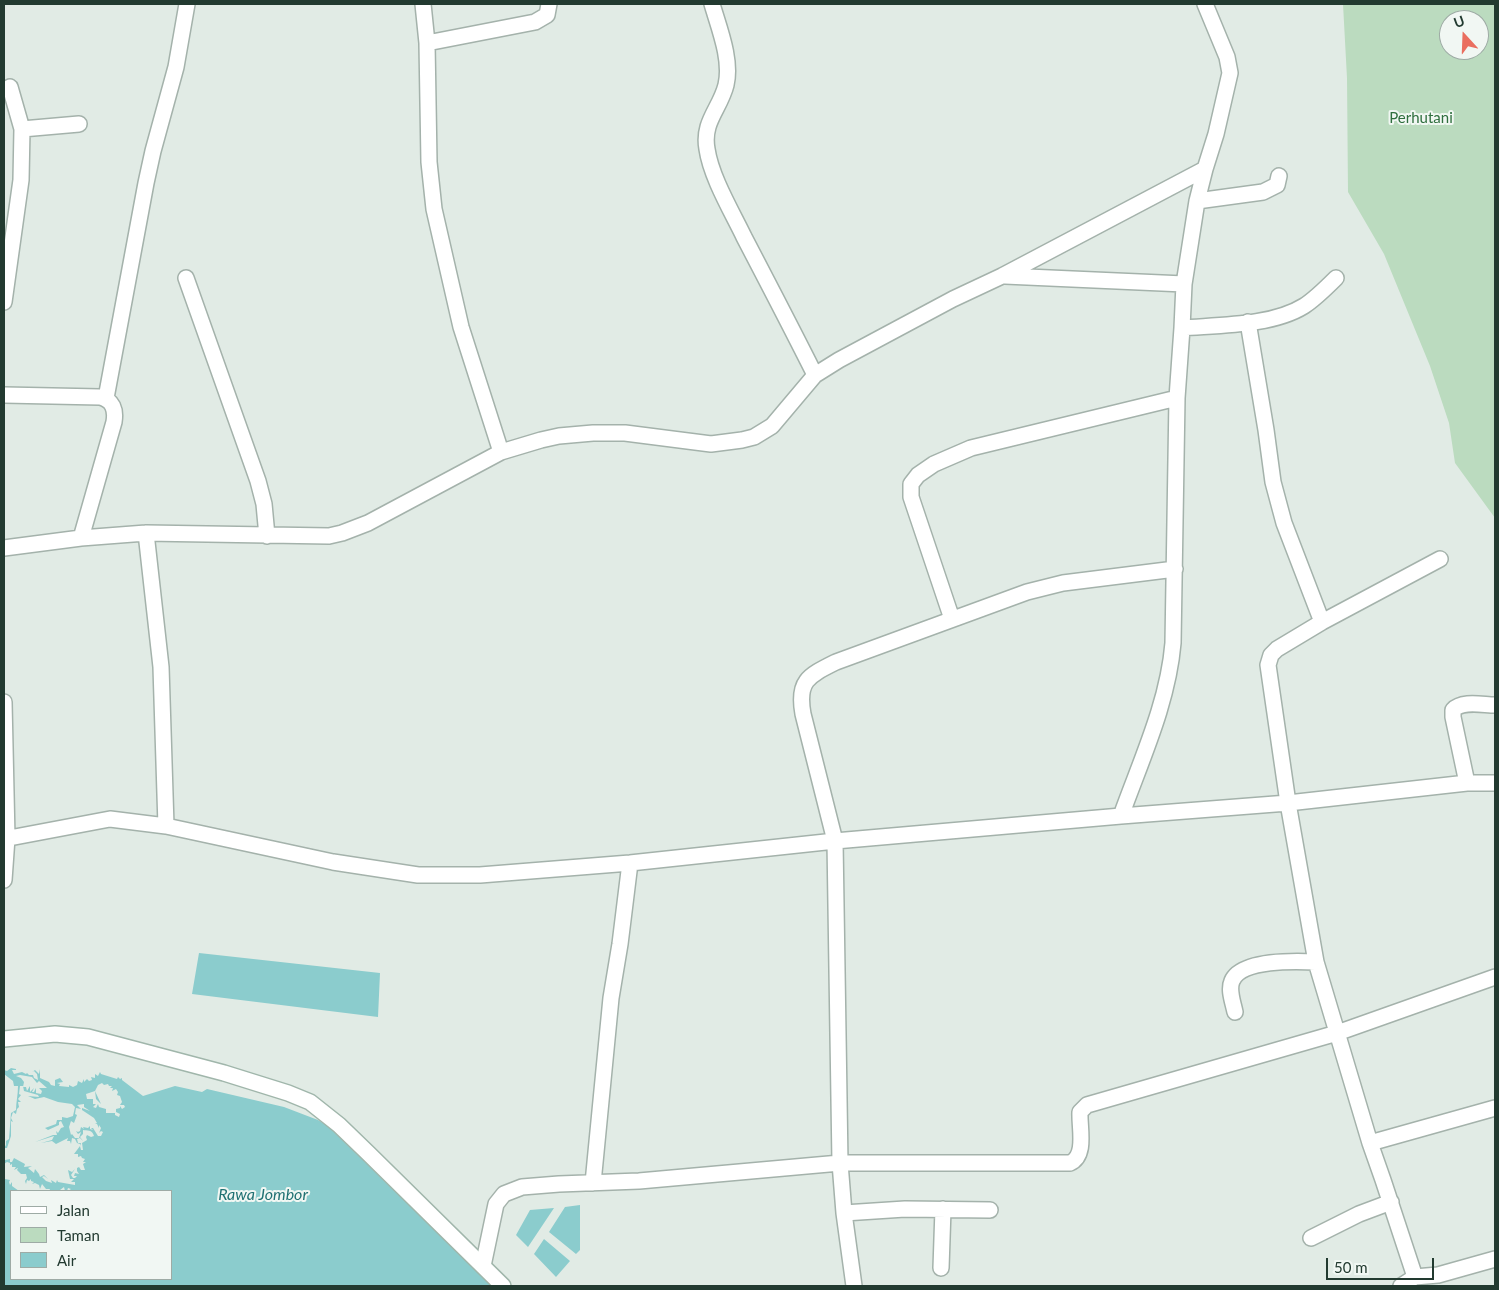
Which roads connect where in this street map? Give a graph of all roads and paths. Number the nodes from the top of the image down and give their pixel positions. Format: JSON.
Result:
{"nodes":[{"id":1,"x":187,"y":4,"type":"edge"},
{"id":2,"x":422,"y":4,"type":"edge"},
{"id":3,"x":551,"y":4,"type":"edge"},
{"id":4,"x":712,"y":4,"type":"edge"},
{"id":5,"x":1205,"y":4,"type":"edge"},
{"id":6,"x":427,"y":43,"type":"junction"},
{"id":7,"x":10,"y":87,"type":"dead end"},
{"id":8,"x":78,"y":124,"type":"dead end"},
{"id":9,"x":22,"y":129,"type":"junction"},
{"id":10,"x":1205,"y":169,"type":"junction"},
{"id":11,"x":1279,"y":176,"type":"dead end"},
{"id":12,"x":1197,"y":201,"type":"junction"},
{"id":13,"x":1002,"y":276,"type":"junction"},
{"id":14,"x":186,"y":278,"type":"dead end"},
{"id":15,"x":1336,"y":278,"type":"dead end"},
{"id":16,"x":6,"y":281,"type":"edge"},
{"id":17,"x":1184,"y":284,"type":"junction"},
{"id":18,"x":4,"y":302,"type":"edge"},
{"id":19,"x":1248,"y":322,"type":"junction"},
{"id":20,"x":1182,"y":328,"type":"junction"},
{"id":21,"x":815,"y":376,"type":"junction"},
{"id":22,"x":4,"y":395,"type":"edge"},
{"id":23,"x":106,"y":398,"type":"junction"},
{"id":24,"x":1177,"y":398,"type":"junction"},
{"id":25,"x":501,"y":452,"type":"junction"},
{"id":26,"x":146,"y":533,"type":"junction"},
{"id":27,"x":268,"y":536,"type":"junction"},
{"id":28,"x":80,"y":538,"type":"junction"},
{"id":29,"x":4,"y":548,"type":"edge"},
{"id":30,"x":1440,"y":559,"type":"dead end"},
{"id":31,"x":1175,"y":569,"type":"junction"},
{"id":32,"x":952,"y":619,"type":"junction"},
{"id":33,"x":1322,"y":622,"type":"junction"},
{"id":34,"x":4,"y":702,"type":"edge"},
{"id":35,"x":1495,"y":705,"type":"edge"},
{"id":36,"x":1467,"y":783,"type":"junction"},
{"id":37,"x":1495,"y":783,"type":"edge"},
{"id":38,"x":1288,"y":803,"type":"junction"},
{"id":39,"x":1121,"y":816,"type":"junction"},
{"id":40,"x":166,"y":826,"type":"junction"},
{"id":41,"x":5,"y":838,"type":"edge"},
{"id":42,"x":835,"y":841,"type":"junction"},
{"id":43,"x":630,"y":863,"type":"junction"},
{"id":44,"x":4,"y":880,"type":"edge"},
{"id":45,"x":1316,"y":962,"type":"junction"},
{"id":46,"x":1495,"y":977,"type":"edge"},
{"id":47,"x":1235,"y":1012,"type":"dead end"},
{"id":48,"x":1337,"y":1033,"type":"junction"},
{"id":49,"x":4,"y":1040,"type":"edge"},
{"id":50,"x":1495,"y":1108,"type":"edge"},
{"id":51,"x":1370,"y":1143,"type":"junction"},
{"id":52,"x":840,"y":1163,"type":"junction"},
{"id":53,"x":593,"y":1183,"type":"junction"},
{"id":54,"x":1391,"y":1202,"type":"junction"},
{"id":55,"x":943,"y":1209,"type":"junction"},
{"id":56,"x":990,"y":1210,"type":"dead end"},
{"id":57,"x":844,"y":1213,"type":"junction"},
{"id":58,"x":1311,"y":1238,"type":"dead end"},
{"id":59,"x":1495,"y":1259,"type":"edge"},
{"id":60,"x":483,"y":1266,"type":"junction"},
{"id":61,"x":941,"y":1268,"type":"dead end"},
{"id":62,"x":1415,"y":1277,"type":"junction"},
{"id":63,"x":503,"y":1286,"type":"edge"},
{"id":64,"x":854,"y":1286,"type":"edge"},
{"id":65,"x":1401,"y":1286,"type":"edge"}],
"edges":[{"from":1,"to":23,"type":"street"},
{"from":2,"to":6,"type":"street"},
{"from":3,"to":6,"type":"street"},
{"from":4,"to":21,"type":"street"},
{"from":5,"to":10,"type":"street"},
{"from":6,"to":25,"type":"street"},
{"from":7,"to":9,"type":"street"},
{"from":8,"to":9,"type":"street"},
{"from":9,"to":16,"type":"street"},
{"from":10,"to":12,"type":"street"},
{"from":10,"to":13,"type":"street"},
{"from":11,"to":12,"type":"street"},
{"from":12,"to":17,"type":"street"},
{"from":13,"to":17,"type":"street"},
{"from":13,"to":21,"type":"street"},
{"from":14,"to":27,"type":"street"},
{"from":15,"to":19,"type":"street"},
{"from":16,"to":18,"type":"street"},
{"from":17,"to":20,"type":"street"},
{"from":19,"to":20,"type":"street"},
{"from":19,"to":33,"type":"street"},
{"from":20,"to":24,"type":"street"},
{"from":21,"to":25,"type":"street"},
{"from":22,"to":23,"type":"street"},
{"from":23,"to":28,"type":"street"},
{"from":24,"to":31,"type":"street"},
{"from":24,"to":32,"type":"street"},
{"from":25,"to":27,"type":"street"},
{"from":26,"to":27,"type":"street"},
{"from":26,"to":28,"type":"street"},
{"from":26,"to":40,"type":"street"},
{"from":28,"to":29,"type":"street"},
{"from":30,"to":33,"type":"street"},
{"from":31,"to":32,"type":"street"},
{"from":31,"to":39,"type":"street"},
{"from":32,"to":42,"type":"street"},
{"from":33,"to":38,"type":"street"},
{"from":34,"to":41,"type":"street"},
{"from":35,"to":36,"type":"street"},
{"from":36,"to":37,"type":"street"},
{"from":36,"to":38,"type":"street"},
{"from":38,"to":39,"type":"street"},
{"from":38,"to":45,"type":"street"},
{"from":39,"to":42,"type":"street"},
{"from":40,"to":41,"type":"street"},
{"from":40,"to":43,"type":"street"},
{"from":41,"to":44,"type":"street"},
{"from":42,"to":43,"type":"street"},
{"from":42,"to":52,"type":"street"},
{"from":43,"to":53,"type":"street"},
{"from":45,"to":47,"type":"street"},
{"from":45,"to":48,"type":"street"},
{"from":46,"to":48,"type":"street"},
{"from":48,"to":51,"type":"street"},
{"from":48,"to":52,"type":"street"},
{"from":49,"to":60,"type":"street"},
{"from":50,"to":51,"type":"street"},
{"from":51,"to":54,"type":"street"},
{"from":52,"to":53,"type":"street"},
{"from":52,"to":57,"type":"street"},
{"from":53,"to":60,"type":"street"},
{"from":54,"to":58,"type":"street"},
{"from":54,"to":62,"type":"street"},
{"from":55,"to":56,"type":"street"},
{"from":55,"to":57,"type":"street"},
{"from":55,"to":61,"type":"street"},
{"from":57,"to":64,"type":"street"},
{"from":59,"to":62,"type":"street"},
{"from":60,"to":63,"type":"street"},
{"from":62,"to":65,"type":"street"}]}
